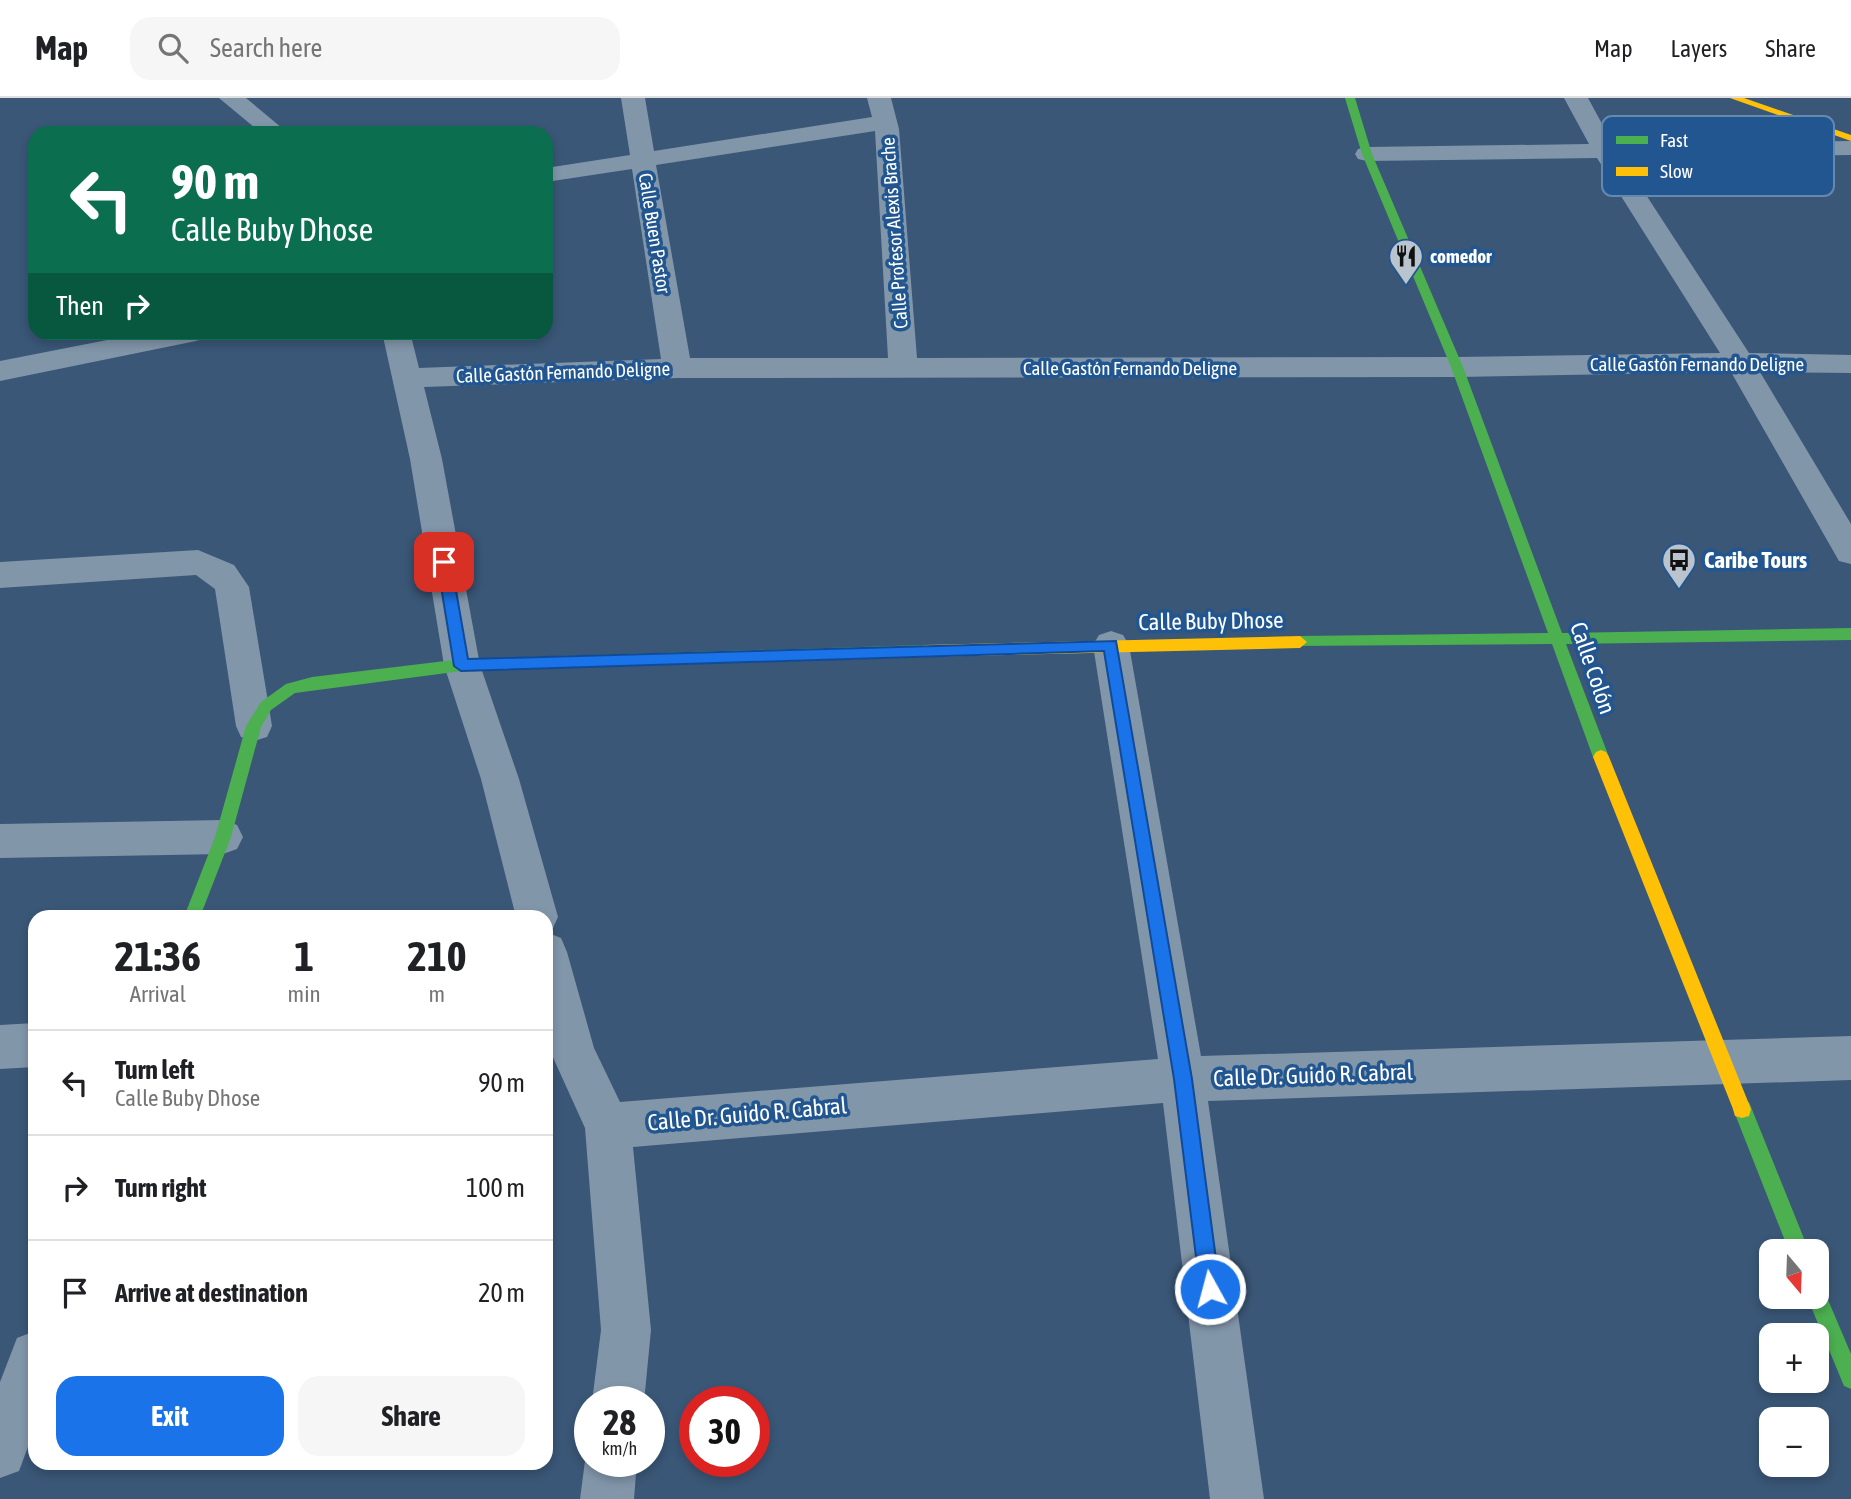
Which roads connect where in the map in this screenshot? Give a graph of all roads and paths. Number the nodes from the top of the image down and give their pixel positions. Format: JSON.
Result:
{"nodes":[{"id":1,"x":633,"y":98,"type":"edge"},
{"id":2,"x":1350,"y":98,"type":"edge"},
{"id":3,"x":1576,"y":98,"type":"edge"},
{"id":4,"x":1735,"y":98,"type":"edge"},
{"id":5,"x":234,"y":99,"type":"edge"},
{"id":6,"x":882,"y":110,"type":"edge"},
{"id":7,"x":1787,"y":116,"type":"edge"},
{"id":8,"x":267,"y":126,"type":"edge"},
{"id":9,"x":1834,"y":132,"type":"edge"},
{"id":10,"x":1851,"y":138,"type":"edge"},
{"id":11,"x":1602,"y":146,"type":"edge"},
{"id":12,"x":1602,"y":153,"type":"edge"},
{"id":13,"x":1367,"y":154,"type":"junction"},
{"id":14,"x":643,"y":159,"type":"junction"},
{"id":15,"x":553,"y":174,"type":"edge"},
{"id":16,"x":1634,"y":196,"type":"edge"},
{"id":17,"x":156,"y":340,"type":"edge"},
{"id":18,"x":398,"y":340,"type":"edge"},
{"id":19,"x":1740,"y":362,"type":"junction"},
{"id":20,"x":1851,"y":364,"type":"edge"},
{"id":21,"x":1457,"y":367,"type":"junction"},
{"id":22,"x":677,"y":368,"type":"junction"},
{"id":23,"x":903,"y":368,"type":"junction"},
{"id":24,"x":0,"y":371,"type":"edge"},
{"id":25,"x":408,"y":378,"type":"junction"},
{"id":26,"x":1851,"y":552,"type":"edge"},
{"id":27,"x":0,"y":575,"type":"edge"},
{"id":28,"x":1851,"y":634,"type":"edge"},
{"id":29,"x":1559,"y":638,"type":"junction"},
{"id":30,"x":1111,"y":645,"type":"junction"},
{"id":31,"x":461,"y":666,"type":"junction"},
{"id":32,"x":254,"y":726,"type":"junction"},
{"id":33,"x":223,"y":837,"type":"junction"},
{"id":34,"x":0,"y":841,"type":"edge"},
{"id":35,"x":195,"y":910,"type":"edge"},
{"id":36,"x":535,"y":910,"type":"edge"},
{"id":37,"x":553,"y":1008,"type":"edge"},
{"id":38,"x":28,"y":1045,"type":"edge"},
{"id":39,"x":0,"y":1047,"type":"edge"},
{"id":40,"x":559,"y":1056,"type":"edge"},
{"id":41,"x":1851,"y":1058,"type":"edge"},
{"id":42,"x":1721,"y":1062,"type":"junction"},
{"id":43,"x":1183,"y":1079,"type":"junction"},
{"id":44,"x":608,"y":1126,"type":"junction"},
{"id":45,"x":1794,"y":1239,"type":"edge"},
{"id":46,"x":1822,"y":1309,"type":"edge"},
{"id":47,"x":28,"y":1375,"type":"edge"},
{"id":48,"x":1851,"y":1379,"type":"edge"},
{"id":49,"x":620,"y":1386,"type":"edge"},
{"id":50,"x":0,"y":1452,"type":"edge"},
{"id":51,"x":609,"y":1477,"type":"edge"},
{"id":52,"x":607,"y":1499,"type":"edge"},
{"id":53,"x":1237,"y":1499,"type":"edge"}],
"edges":[{"from":1,"to":14,"type":"street","name":"Calle Buen Pastor"},
{"from":2,"to":13,"type":"main road","name":"Calle Colón"},
{"from":3,"to":11,"type":"street"},
{"from":4,"to":7,"type":"main road"},
{"from":5,"to":8,"type":"street"},
{"from":6,"to":14,"type":"street"},
{"from":6,"to":23,"type":"street","name":"Calle Profesor Alexis Brache"},
{"from":9,"to":10,"type":"main road"},
{"from":12,"to":13,"type":"street"},
{"from":13,"to":21,"type":"main road","name":"Calle Colón"},
{"from":14,"to":15,"type":"street"},
{"from":14,"to":22,"type":"street","name":"Calle Buen Pastor"},
{"from":16,"to":19,"type":"street"},
{"from":17,"to":24,"type":"street"},
{"from":18,"to":25,"type":"street"},
{"from":19,"to":20,"type":"street","name":"Calle Gastón Fernando Deligne"},
{"from":19,"to":21,"type":"street","name":"Calle Gastón Fernando Deligne"},
{"from":19,"to":26,"type":"street"},
{"from":21,"to":23,"type":"street","name":"Calle Gastón Fernando Deligne"},
{"from":21,"to":29,"type":"main road","name":"Calle Colón"},
{"from":22,"to":23,"type":"street","name":"Calle Gastón Fernando Deligne"},
{"from":22,"to":25,"type":"street","name":"Calle Gastón Fernando Deligne"},
{"from":25,"to":31,"type":"street"},
{"from":27,"to":32,"type":"street"},
{"from":28,"to":29,"type":"main road","name":"Calle Buby Dhose"},
{"from":29,"to":30,"type":"main road","name":"Calle Buby Dhose"},
{"from":29,"to":42,"type":"main road","name":"Calle Colón"},
{"from":30,"to":31,"type":"main road","name":"Calle Buby Dhose"},
{"from":30,"to":43,"type":"street"},
{"from":31,"to":32,"type":"main road","name":"Calle Buby Dhose"},
{"from":31,"to":36,"type":"street"},
{"from":32,"to":33,"type":"main road"},
{"from":33,"to":34,"type":"street"},
{"from":33,"to":35,"type":"main road"},
{"from":37,"to":40,"type":"street"},
{"from":38,"to":39,"type":"street"},
{"from":40,"to":44,"type":"street"},
{"from":41,"to":42,"type":"street","name":"Calle Dr. Guido R. Cabral"},
{"from":42,"to":43,"type":"street","name":"Calle Dr. Guido R. Cabral"},
{"from":42,"to":45,"type":"main road","name":"Calle Colón"},
{"from":43,"to":44,"type":"street","name":"Calle Dr. Guido R. Cabral"},
{"from":43,"to":53,"type":"street"},
{"from":44,"to":49,"type":"street"},
{"from":46,"to":48,"type":"main road"},
{"from":47,"to":50,"type":"street"},
{"from":51,"to":52,"type":"street"}]}
